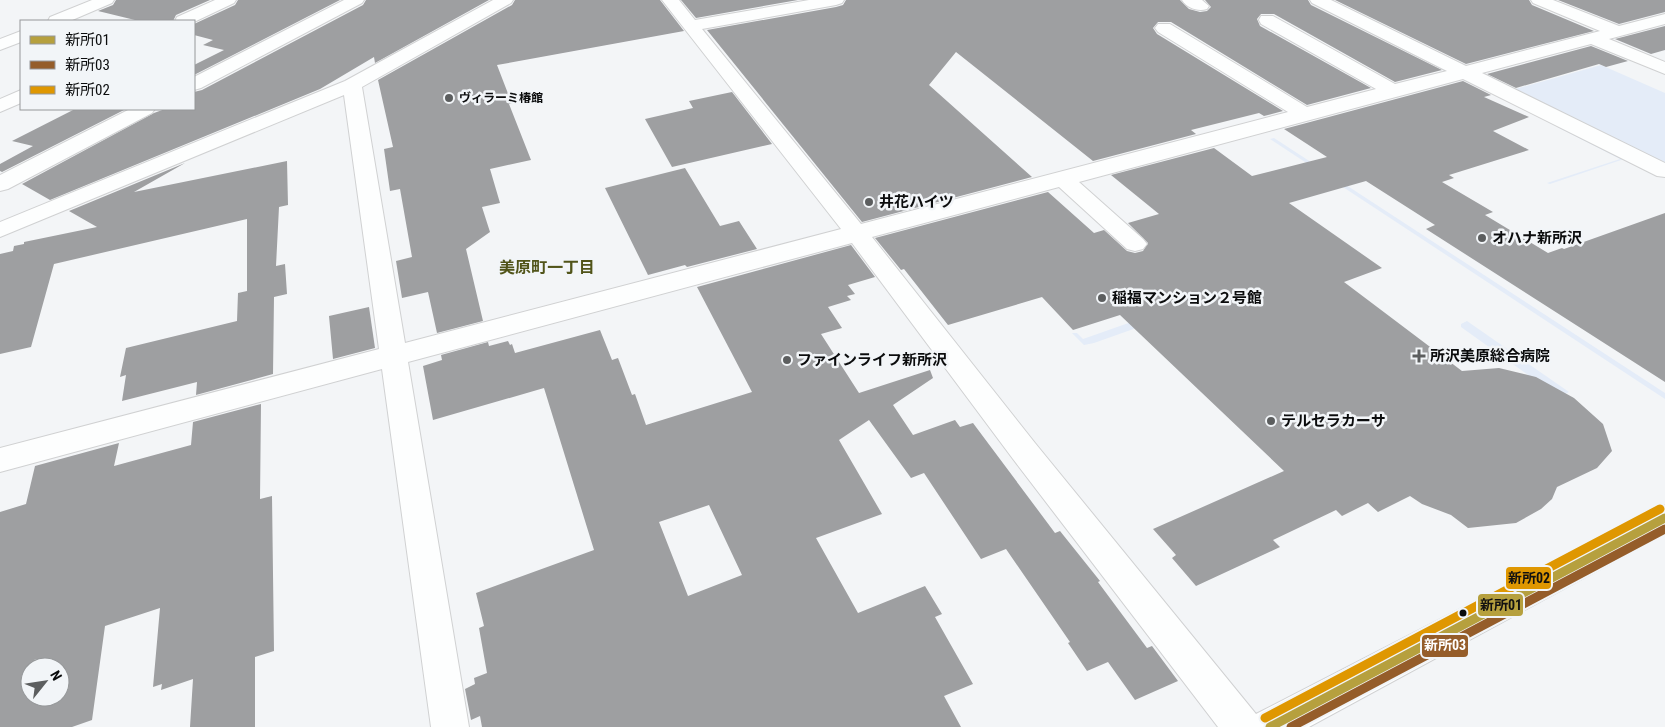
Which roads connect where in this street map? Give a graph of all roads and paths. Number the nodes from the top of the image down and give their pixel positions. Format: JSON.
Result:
{"nodes":[{"id":1,"x":106,"y":0,"type":"edge"},
{"id":2,"x":228,"y":0,"type":"edge"},
{"id":3,"x":356,"y":0,"type":"edge"},
{"id":4,"x":505,"y":0,"type":"edge"},
{"id":5,"x":670,"y":0,"type":"edge"},
{"id":6,"x":836,"y":0,"type":"edge"},
{"id":7,"x":1318,"y":0,"type":"edge"},
{"id":8,"x":1539,"y":0,"type":"edge"},
{"id":9,"x":1665,"y":19,"type":"edge"},
{"id":10,"x":58,"y":20,"type":"edge"},
{"id":11,"x":185,"y":20,"type":"edge"},
{"id":12,"x":1266,"y":20,"type":"dead end"},
{"id":13,"x":691,"y":26,"type":"junction"},
{"id":14,"x":1164,"y":28,"type":"dead end"},
{"id":15,"x":1616,"y":31,"type":"junction"},
{"id":16,"x":20,"y":36,"type":"edge"},
{"id":17,"x":1591,"y":38,"type":"junction"},
{"id":18,"x":0,"y":45,"type":"edge"},
{"id":19,"x":1665,"y":69,"type":"edge"},
{"id":20,"x":1464,"y":72,"type":"junction"},
{"id":21,"x":195,"y":83,"type":"edge"},
{"id":22,"x":352,"y":85,"type":"junction"},
{"id":23,"x":1393,"y":91,"type":"junction"},
{"id":24,"x":20,"y":96,"type":"edge"},
{"id":25,"x":0,"y":106,"type":"edge"},
{"id":26,"x":143,"y":110,"type":"edge"},
{"id":27,"x":1304,"y":114,"type":"junction"},
{"id":28,"x":1665,"y":171,"type":"edge"},
{"id":29,"x":1062,"y":178,"type":"junction"},
{"id":30,"x":0,"y":184,"type":"edge"},
{"id":31,"x":0,"y":200,"type":"edge"},
{"id":32,"x":42,"y":212,"type":"junction"},
{"id":33,"x":0,"y":230,"type":"edge"},
{"id":34,"x":856,"y":232,"type":"junction"},
{"id":35,"x":1134,"y":244,"type":"dead end"},
{"id":36,"x":393,"y":355,"type":"junction"},
{"id":37,"x":0,"y":460,"type":"edge"},
{"id":38,"x":1665,"y":518,"type":"edge"},
{"id":39,"x":450,"y":727,"type":"edge"},
{"id":40,"x":1242,"y":727,"type":"edge"},
{"id":41,"x":1270,"y":727,"type":"edge"}],
"edges":[{"from":1,"to":10,"type":"street"},
{"from":2,"to":11,"type":"street"},
{"from":3,"to":21,"type":"street"},
{"from":4,"to":22,"type":"street"},
{"from":5,"to":13,"type":"street"},
{"from":6,"to":13,"type":"street"},
{"from":7,"to":20,"type":"street"},
{"from":8,"to":15,"type":"street"},
{"from":9,"to":15,"type":"street"},
{"from":12,"to":23,"type":"street"},
{"from":13,"to":34,"type":"street"},
{"from":14,"to":27,"type":"street"},
{"from":15,"to":17,"type":"street"},
{"from":16,"to":18,"type":"street"},
{"from":17,"to":19,"type":"street"},
{"from":17,"to":20,"type":"street"},
{"from":20,"to":23,"type":"street"},
{"from":20,"to":28,"type":"street"},
{"from":22,"to":32,"type":"street"},
{"from":22,"to":36,"type":"street"},
{"from":23,"to":27,"type":"street"},
{"from":24,"to":25,"type":"street"},
{"from":26,"to":30,"type":"street"},
{"from":27,"to":29,"type":"street"},
{"from":29,"to":34,"type":"street"},
{"from":29,"to":35,"type":"street"},
{"from":31,"to":32,"type":"street"},
{"from":32,"to":33,"type":"street"},
{"from":34,"to":36,"type":"street"},
{"from":34,"to":40,"type":"street"},
{"from":36,"to":37,"type":"street"},
{"from":36,"to":39,"type":"street"},
{"from":38,"to":41,"type":"street"}]}
